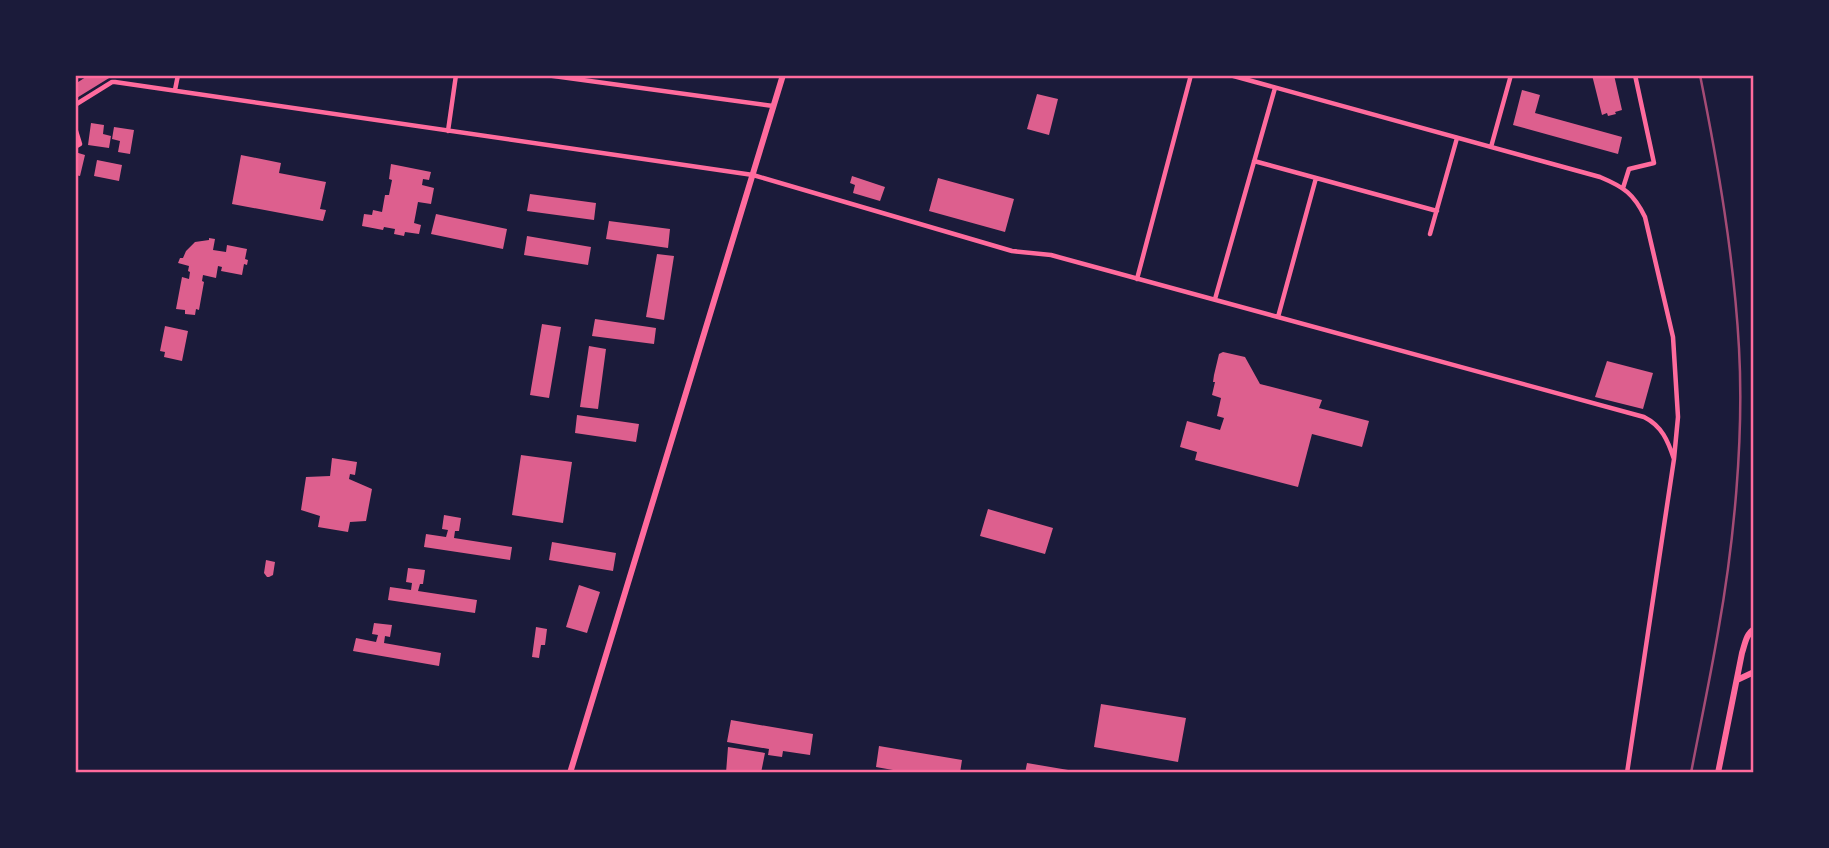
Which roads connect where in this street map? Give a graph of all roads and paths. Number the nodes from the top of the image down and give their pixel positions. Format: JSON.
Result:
{"nodes":[{"id":1,"x":178,"y":75,"type":"edge"},
{"id":2,"x":456,"y":75,"type":"edge"},
{"id":3,"x":546,"y":75,"type":"edge"},
{"id":4,"x":783,"y":75,"type":"edge"},
{"id":5,"x":1191,"y":75,"type":"edge"},
{"id":6,"x":1230,"y":75,"type":"edge"},
{"id":7,"x":1511,"y":75,"type":"edge"},
{"id":8,"x":1635,"y":75,"type":"edge"},
{"id":9,"x":1275,"y":88,"type":"junction"},
{"id":10,"x":175,"y":90,"type":"junction"},
{"id":11,"x":75,"y":105,"type":"edge"},
{"id":12,"x":774,"y":106,"type":"junction"},
{"id":13,"x":75,"y":128,"type":"edge"},
{"id":14,"x":449,"y":131,"type":"junction"},
{"id":15,"x":1457,"y":138,"type":"junction"},
{"id":16,"x":75,"y":147,"type":"edge"},
{"id":17,"x":1491,"y":147,"type":"junction"},
{"id":18,"x":1254,"y":161,"type":"junction"},
{"id":19,"x":753,"y":175,"type":"junction"},
{"id":20,"x":1316,"y":178,"type":"junction"},
{"id":21,"x":1623,"y":188,"type":"junction"},
{"id":22,"x":1437,"y":211,"type":"junction"},
{"id":23,"x":1430,"y":234,"type":"dead end"},
{"id":24,"x":1137,"y":279,"type":"junction"},
{"id":25,"x":1214,"y":299,"type":"junction"},
{"id":26,"x":1278,"y":317,"type":"junction"},
{"id":27,"x":1674,"y":459,"type":"junction"},
{"id":28,"x":1754,"y":629,"type":"edge"},
{"id":29,"x":1754,"y":672,"type":"edge"},
{"id":30,"x":1737,"y":680,"type":"junction"},
{"id":31,"x":569,"y":773,"type":"edge"},
{"id":32,"x":1628,"y":773,"type":"edge"},
{"id":33,"x":1718,"y":773,"type":"edge"}],
"edges":[{"from":1,"to":10,"type":"street"},
{"from":2,"to":14,"type":"street"},
{"from":3,"to":12,"type":"street"},
{"from":4,"to":12,"type":"street"},
{"from":5,"to":24,"type":"street"},
{"from":6,"to":9,"type":"street"},
{"from":7,"to":17,"type":"street"},
{"from":8,"to":21,"type":"street"},
{"from":9,"to":15,"type":"street"},
{"from":9,"to":18,"type":"street"},
{"from":10,"to":11,"type":"street"},
{"from":10,"to":14,"type":"street"},
{"from":12,"to":19,"type":"street"},
{"from":13,"to":16,"type":"street"},
{"from":14,"to":19,"type":"street"},
{"from":15,"to":17,"type":"street"},
{"from":15,"to":22,"type":"street"},
{"from":17,"to":21,"type":"street"},
{"from":18,"to":20,"type":"street"},
{"from":18,"to":25,"type":"street"},
{"from":19,"to":24,"type":"street"},
{"from":19,"to":31,"type":"street"},
{"from":20,"to":22,"type":"street"},
{"from":20,"to":26,"type":"street"},
{"from":21,"to":27,"type":"street"},
{"from":22,"to":23,"type":"street"},
{"from":24,"to":25,"type":"street"},
{"from":25,"to":26,"type":"street"},
{"from":26,"to":27,"type":"street"},
{"from":27,"to":32,"type":"street"},
{"from":28,"to":30,"type":"street"},
{"from":29,"to":30,"type":"street"},
{"from":30,"to":33,"type":"street"}]}
